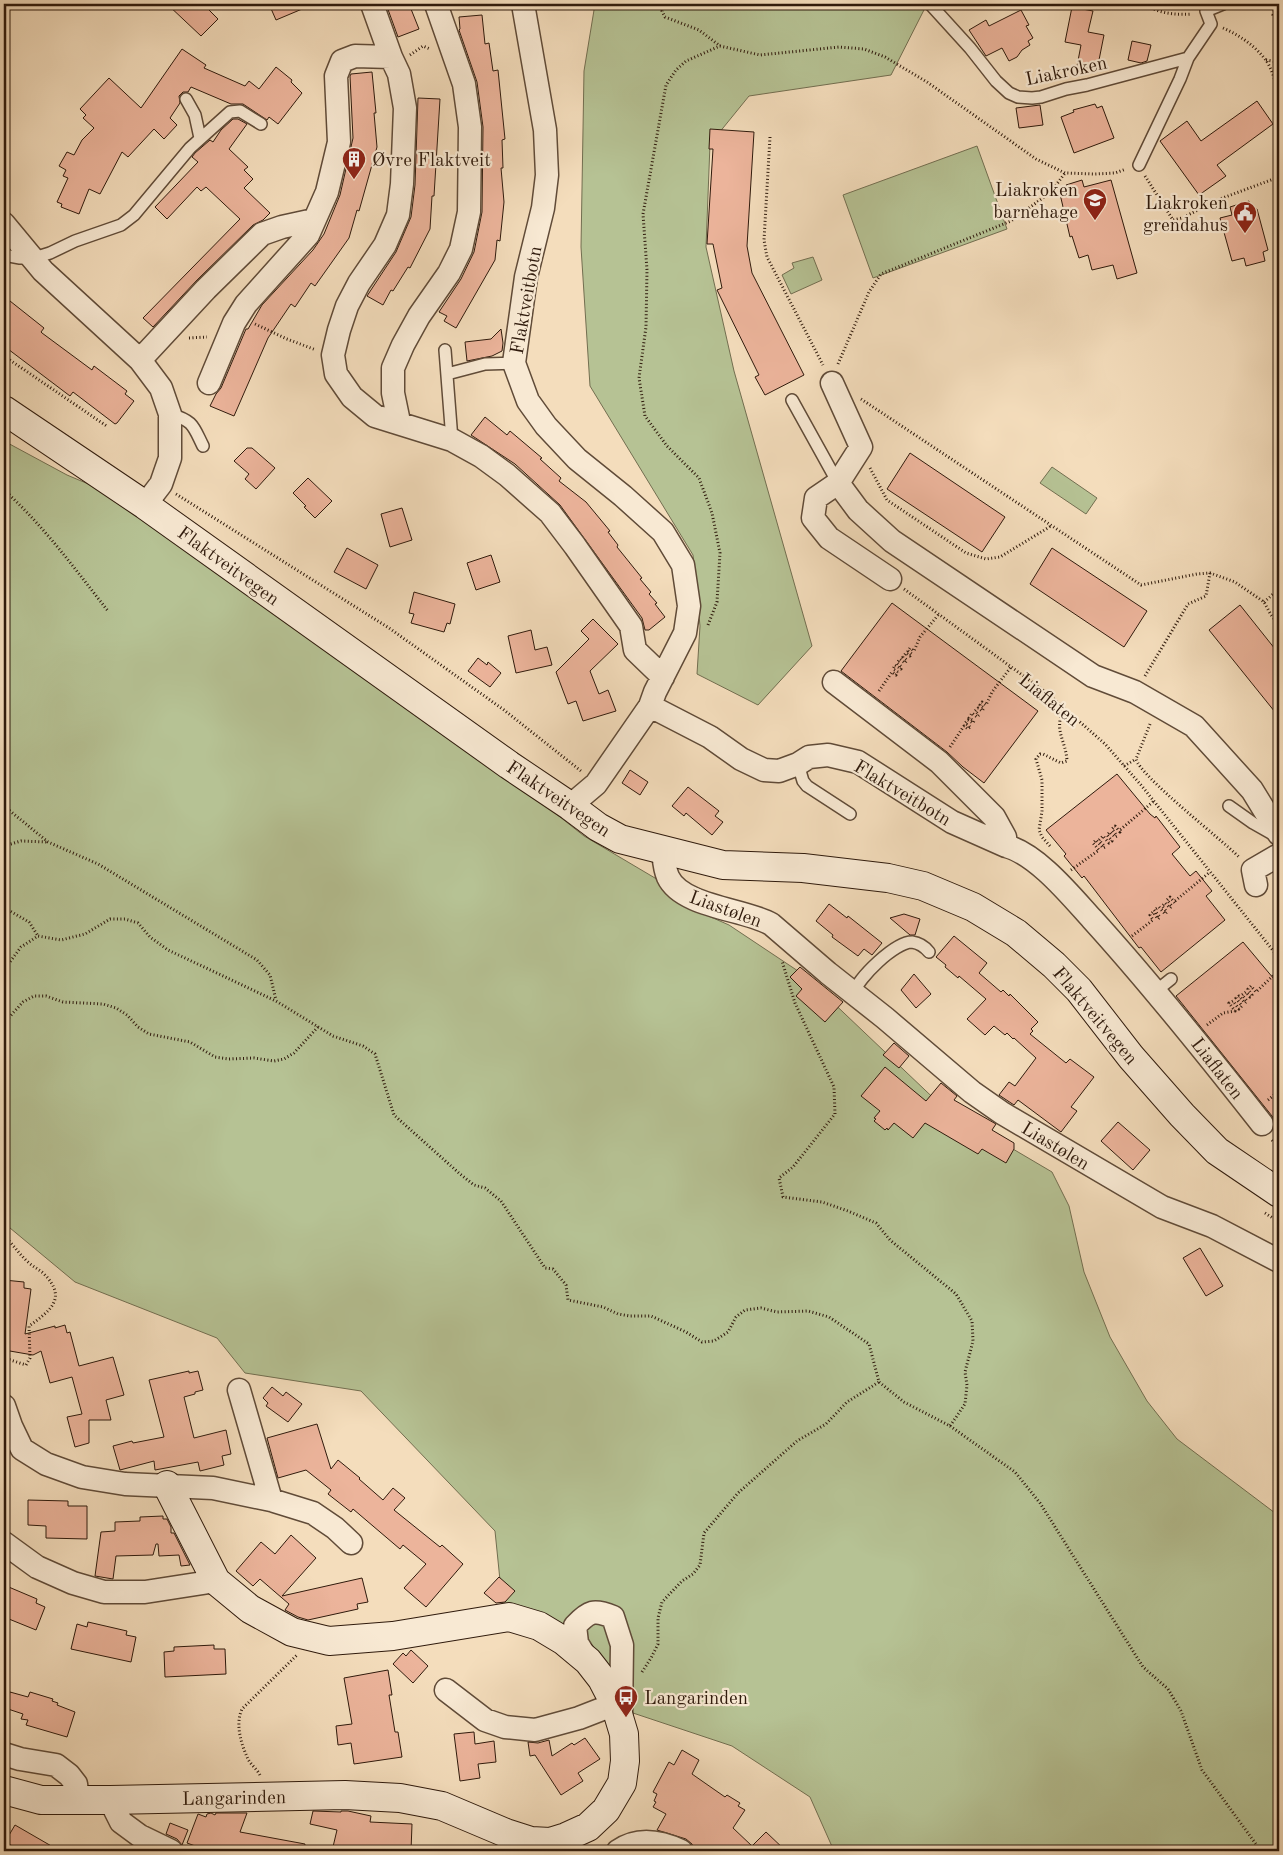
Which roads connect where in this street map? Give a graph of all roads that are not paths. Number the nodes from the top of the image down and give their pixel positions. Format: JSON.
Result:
{"nodes":[{"id":1,"x":372,"y":4,"type":"edge"},
{"id":2,"x":436,"y":4,"type":"edge"},
{"id":3,"x":523,"y":4,"type":"edge"},
{"id":4,"x":930,"y":4,"type":"edge"},
{"id":5,"x":1223,"y":4,"type":"edge"},
{"id":6,"x":1188,"y":58,"type":"junction"},
{"id":7,"x":394,"y":66,"type":"junction"},
{"id":8,"x":186,"y":99,"type":"dead end"},
{"id":9,"x":261,"y":124,"type":"dead end"},
{"id":10,"x":200,"y":138,"type":"junction"},
{"id":11,"x":1139,"y":165,"type":"road end"},
{"id":12,"x":314,"y":220,"type":"junction"},
{"id":13,"x":4,"y":224,"type":"edge"},
{"id":14,"x":4,"y":255,"type":"edge"},
{"id":15,"x":34,"y":258,"type":"junction"},
{"id":16,"x":445,"y":350,"type":"dead end"},
{"id":17,"x":140,"y":360,"type":"junction"},
{"id":18,"x":514,"y":363,"type":"junction"},
{"id":19,"x":447,"y":374,"type":"junction"},
{"id":20,"x":832,"y":382,"type":"road end"},
{"id":21,"x":209,"y":383,"type":"dead end"},
{"id":22,"x":792,"y":400,"type":"dead end"},
{"id":23,"x":4,"y":410,"type":"edge"},
{"id":24,"x":170,"y":414,"type":"junction"},
{"id":25,"x":399,"y":422,"type":"junction"},
{"id":26,"x":452,"y":440,"type":"junction"},
{"id":27,"x":203,"y":446,"type":"dead end"},
{"id":28,"x":838,"y":483,"type":"junction"},
{"id":29,"x":153,"y":495,"type":"junction"},
{"id":30,"x":890,"y":579,"type":"road end"},
{"id":31,"x":663,"y":677,"type":"junction"},
{"id":32,"x":834,"y":682,"type":"dead end"},
{"id":33,"x":650,"y":706,"type":"junction"},
{"id":34,"x":798,"y":764,"type":"junction"},
{"id":35,"x":570,"y":806,"type":"junction"},
{"id":36,"x":1229,"y":806,"type":"dead end"},
{"id":37,"x":850,"y":814,"type":"dead end"},
{"id":38,"x":1279,"y":836,"type":"edge"},
{"id":39,"x":1006,"y":846,"type":"junction"},
{"id":40,"x":663,"y":850,"type":"junction"},
{"id":41,"x":1279,"y":855,"type":"edge"},
{"id":42,"x":1254,"y":878,"type":"road end"},
{"id":43,"x":929,"y":952,"type":"dead end"},
{"id":44,"x":854,"y":993,"type":"junction"},
{"id":45,"x":1262,"y":1124,"type":"dead end"},
{"id":46,"x":1279,"y":1193,"type":"edge"},
{"id":47,"x":1279,"y":1261,"type":"edge"},
{"id":48,"x":239,"y":1390,"type":"dead end"},
{"id":49,"x":4,"y":1406,"type":"edge"},
{"id":50,"x":167,"y":1485,"type":"junction"},
{"id":51,"x":271,"y":1500,"type":"junction"},
{"id":52,"x":351,"y":1542,"type":"dead end"},
{"id":53,"x":4,"y":1543,"type":"edge"},
{"id":54,"x":216,"y":1581,"type":"junction"},
{"id":55,"x":588,"y":1661,"type":"junction"},
{"id":56,"x":446,"y":1690,"type":"dead end"},
{"id":57,"x":618,"y":1713,"type":"junction"},
{"id":58,"x":4,"y":1754,"type":"edge"},
{"id":59,"x":4,"y":1790,"type":"edge"},
{"id":60,"x":78,"y":1800,"type":"junction"},
{"id":61,"x":110,"y":1800,"type":"junction"},
{"id":62,"x":532,"y":1846,"type":"edge"},
{"id":63,"x":171,"y":1851,"type":"edge"},
{"id":64,"x":618,"y":1851,"type":"edge"},
{"id":65,"x":681,"y":1851,"type":"edge"}],
"edges":[{"from":1,"to":7,"type":"street"},
{"from":2,"to":25,"type":"street"},
{"from":3,"to":18,"type":"street","name":"Flaktveitbotn"},
{"from":4,"to":6,"type":"lane","name":"Liakroken"},
{"from":5,"to":6,"type":"lane"},
{"from":6,"to":11,"type":"lane"},
{"from":7,"to":12,"type":"street"},
{"from":7,"to":25,"type":"street"},
{"from":8,"to":10,"type":"lane"},
{"from":9,"to":10,"type":"lane"},
{"from":10,"to":15,"type":"lane"},
{"from":12,"to":17,"type":"street"},
{"from":12,"to":21,"type":"street"},
{"from":13,"to":15,"type":"street"},
{"from":14,"to":15,"type":"lane"},
{"from":15,"to":17,"type":"street"},
{"from":16,"to":19,"type":"lane"},
{"from":17,"to":24,"type":"street"},
{"from":18,"to":19,"type":"lane"},
{"from":18,"to":31,"type":"street","name":"Flaktveitbotn"},
{"from":19,"to":26,"type":"lane"},
{"from":20,"to":28,"type":"street"},
{"from":22,"to":28,"type":"lane"},
{"from":23,"to":29,"type":"main road","name":"Flaktveitvegen"},
{"from":24,"to":27,"type":"lane"},
{"from":24,"to":29,"type":"street"},
{"from":25,"to":26,"type":"street"},
{"from":26,"to":31,"type":"street"},
{"from":28,"to":30,"type":"street"},
{"from":28,"to":38,"type":"street"},
{"from":29,"to":35,"type":"main road","name":"Flaktveitvegen"},
{"from":31,"to":33,"type":"street","name":"Flaktveitbotn"},
{"from":32,"to":39,"type":"street"},
{"from":33,"to":34,"type":"street","name":"Flaktveitbotn"},
{"from":33,"to":35,"type":"street","name":"Flaktveitbotn"},
{"from":34,"to":37,"type":"lane"},
{"from":34,"to":39,"type":"street","name":"Flaktveitbotn"},
{"from":35,"to":40,"type":"main road","name":"Flaktveitvegen"},
{"from":36,"to":38,"type":"lane"},
{"from":39,"to":45,"type":"street","name":"Liaflaten"},
{"from":40,"to":44,"type":"street","name":"Liastølen"},
{"from":40,"to":46,"type":"main road","name":"Flaktveitvegen"},
{"from":41,"to":42,"type":"street"},
{"from":43,"to":44,"type":"lane"},
{"from":44,"to":47,"type":"street","name":"Liastølen"},
{"from":48,"to":51,"type":"street"},
{"from":49,"to":50,"type":"street"},
{"from":50,"to":51,"type":"street"},
{"from":50,"to":54,"type":"main road","name":"Langarinden"},
{"from":51,"to":52,"type":"street"},
{"from":53,"to":54,"type":"street"},
{"from":54,"to":55,"type":"main road","name":"Langarinden"},
{"from":55,"to":57,"type":"main road","name":"Langarinden"},
{"from":55,"to":57,"type":"street","name":"Langarinden"},
{"from":56,"to":57,"type":"street"},
{"from":57,"to":62,"type":"main road","name":"Langarinden"},
{"from":58,"to":60,"type":"street"},
{"from":59,"to":60,"type":"main road","name":"Langarinden"},
{"from":60,"to":61,"type":"main road","name":"Langarinden"},
{"from":61,"to":62,"type":"main road","name":"Langarinden"},
{"from":61,"to":63,"type":"street"},
{"from":64,"to":65,"type":"street"}]}
